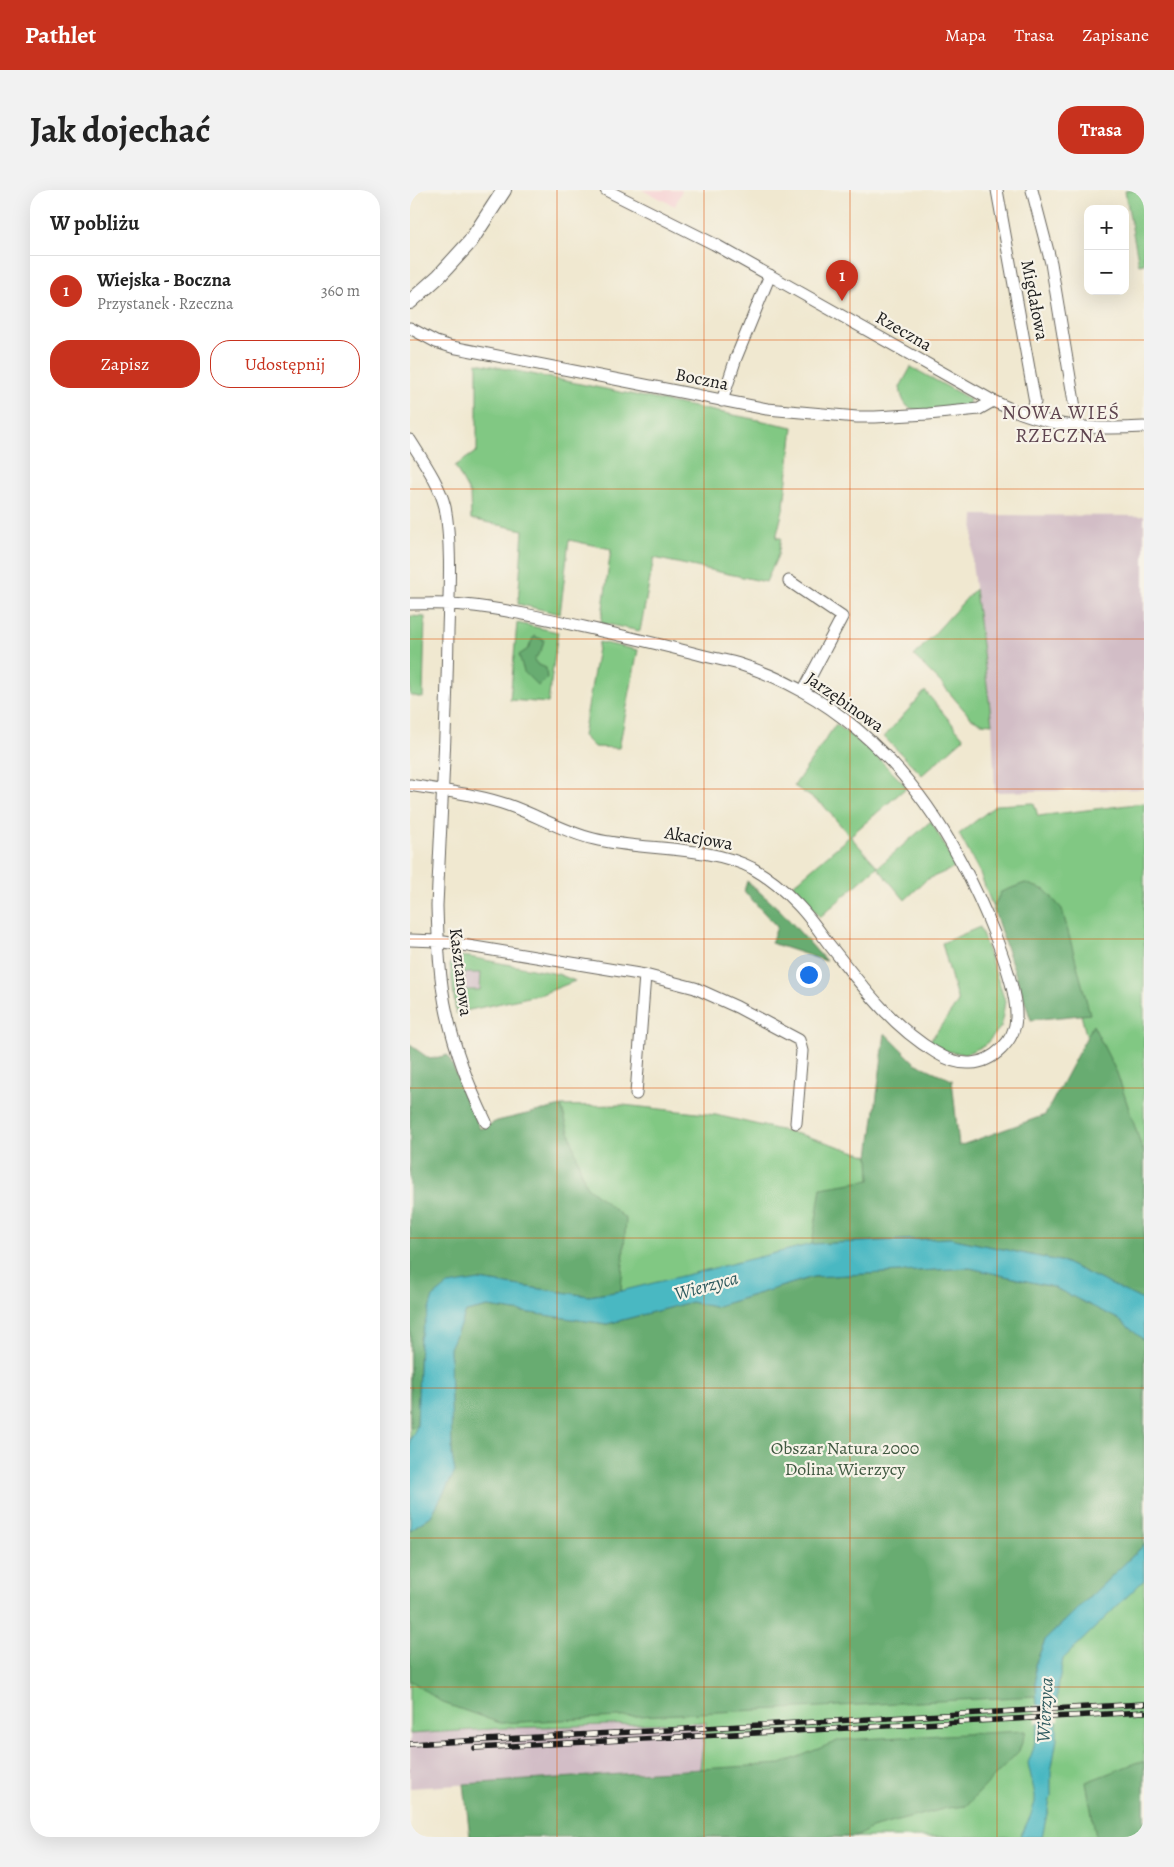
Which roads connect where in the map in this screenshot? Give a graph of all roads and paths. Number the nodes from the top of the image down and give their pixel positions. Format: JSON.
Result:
{"nodes":[{"id":1,"x":504,"y":190,"type":"edge"},
{"id":2,"x":606,"y":190,"type":"edge"},
{"id":3,"x":996,"y":190,"type":"edge"},
{"id":4,"x":1032,"y":190,"type":"edge"},
{"id":5,"x":770,"y":275,"type":"junction"},
{"id":6,"x":410,"y":302,"type":"edge"},
{"id":7,"x":410,"y":328,"type":"edge"},
{"id":8,"x":722,"y":401,"type":"junction"},
{"id":9,"x":993,"y":401,"type":"junction"},
{"id":10,"x":1030,"y":416,"type":"junction"},
{"id":11,"x":1078,"y":426,"type":"junction"},
{"id":12,"x":1144,"y":427,"type":"edge"},
{"id":13,"x":410,"y":440,"type":"edge"},
{"id":14,"x":789,"y":581,"type":"dead end"},
{"id":15,"x":410,"y":604,"type":"edge"},
{"id":16,"x":448,"y":604,"type":"junction"},
{"id":17,"x":803,"y":691,"type":"junction"},
{"id":18,"x":410,"y":785,"type":"edge"},
{"id":19,"x":443,"y":792,"type":"junction"},
{"id":20,"x":410,"y":940,"type":"edge"},
{"id":21,"x":438,"y":941,"type":"junction"},
{"id":22,"x":645,"y":975,"type":"junction"},
{"id":23,"x":994,"y":1056,"type":"joint"},
{"id":24,"x":636,"y":1094,"type":"dead end"},
{"id":25,"x":486,"y":1122,"type":"dead end"},
{"id":26,"x":796,"y":1123,"type":"dead end"}],
"edges":[{"from":1,"to":6,"type":"street"},
{"from":2,"to":5,"type":"street","name":"Rzeczna"},
{"from":3,"to":10,"type":"street","name":"Migdałowa"},
{"from":4,"to":11,"type":"street"},
{"from":5,"to":8,"type":"street"},
{"from":5,"to":9,"type":"street","name":"Rzeczna"},
{"from":7,"to":8,"type":"street","name":"Boczna"},
{"from":8,"to":9,"type":"street","name":"Boczna"},
{"from":9,"to":10,"type":"street","name":"Rzeczna"},
{"from":10,"to":11,"type":"street","name":"Rzeczna"},
{"from":11,"to":12,"type":"street","name":"Rzeczna"},
{"from":13,"to":16,"type":"street","name":"Kasztanowa"},
{"from":14,"to":17,"type":"street"},
{"from":15,"to":16,"type":"street","name":"Jarzębinowa"},
{"from":16,"to":17,"type":"street","name":"Jarzębinowa"},
{"from":16,"to":19,"type":"street","name":"Kasztanowa"},
{"from":17,"to":23,"type":"street","name":"Jarzębinowa"},
{"from":18,"to":19,"type":"street","name":"Akacjowa"},
{"from":19,"to":21,"type":"street","name":"Kasztanowa"},
{"from":19,"to":23,"type":"street","name":"Akacjowa"},
{"from":20,"to":21,"type":"street"},
{"from":21,"to":22,"type":"street"},
{"from":21,"to":25,"type":"street","name":"Kasztanowa"},
{"from":22,"to":24,"type":"street"},
{"from":22,"to":26,"type":"street"}]}
